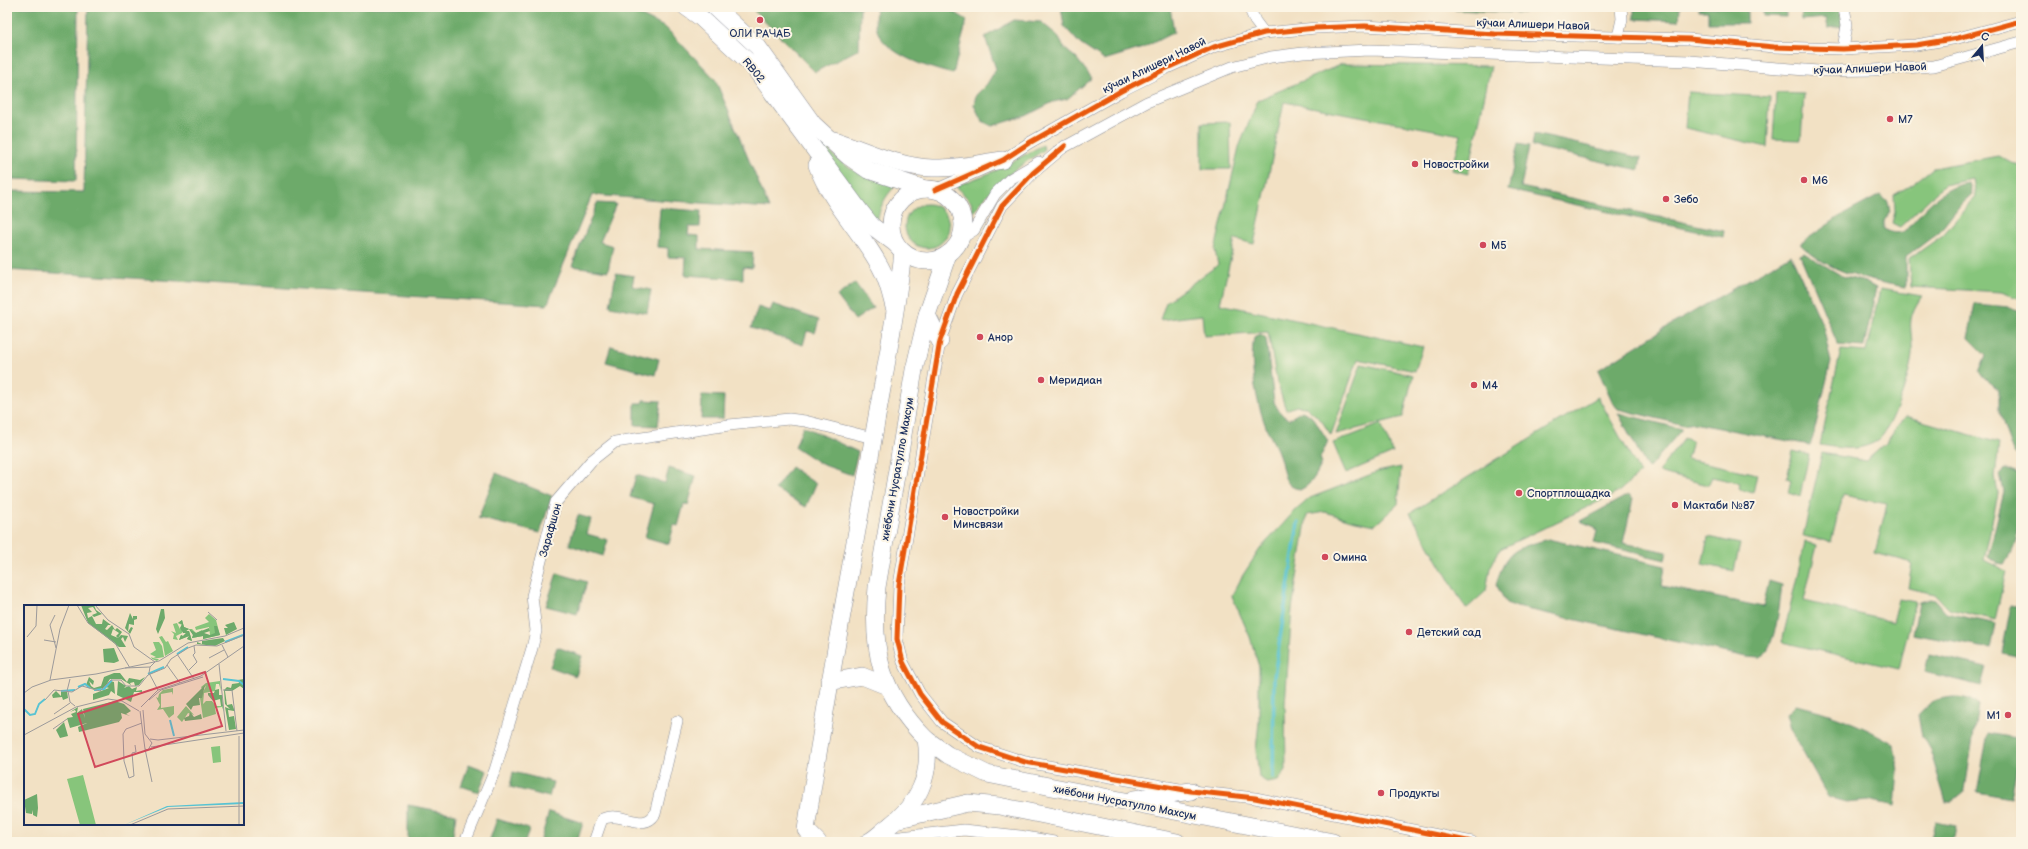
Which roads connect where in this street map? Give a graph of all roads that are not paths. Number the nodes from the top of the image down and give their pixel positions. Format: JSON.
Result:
{"nodes":[{"id":1,"x":686,"y":7,"type":"edge"},
{"id":2,"x":715,"y":7,"type":"edge"},
{"id":3,"x":1249,"y":7,"type":"edge"},
{"id":4,"x":1621,"y":7,"type":"edge"},
{"id":5,"x":1844,"y":7,"type":"edge"},
{"id":6,"x":2021,"y":21,"type":"edge"},
{"id":7,"x":1264,"y":33,"type":"junction"},
{"id":8,"x":1618,"y":37,"type":"junction"},
{"id":9,"x":2021,"y":42,"type":"edge"},
{"id":10,"x":1843,"y":49,"type":"junction"},
{"id":11,"x":827,"y":138,"type":"junction"},
{"id":12,"x":810,"y":146,"type":"junction"},
{"id":13,"x":1065,"y":146,"type":"junction"},
{"id":14,"x":1003,"y":160,"type":"junction"},
{"id":15,"x":930,"y":190,"type":"junction"},
{"id":16,"x":960,"y":239,"type":"junction"},
{"id":17,"x":900,"y":248,"type":"junction"},
{"id":18,"x":948,"y":254,"type":"junction"},
{"id":19,"x":895,"y":310,"type":"junction"},
{"id":20,"x":927,"y":315,"type":"junction"},
{"id":21,"x":940,"y":341,"type":"junction"},
{"id":22,"x":873,"y":438,"type":"junction"},
{"id":23,"x":829,"y":682,"type":"junction"},
{"id":24,"x":887,"y":686,"type":"junction"},
{"id":25,"x":677,"y":721,"type":"dead end"},
{"id":26,"x":926,"y":739,"type":"junction"},
{"id":27,"x":1191,"y":791,"type":"junction"},
{"id":28,"x":1120,"y":801,"type":"junction"},
{"id":29,"x":899,"y":819,"type":"junction"},
{"id":30,"x":869,"y":841,"type":"edge"},
{"id":31,"x":465,"y":842,"type":"edge"},
{"id":32,"x":594,"y":842,"type":"edge"},
{"id":33,"x":818,"y":842,"type":"edge"},
{"id":34,"x":1054,"y":842,"type":"edge"},
{"id":35,"x":1177,"y":842,"type":"edge"},
{"id":36,"x":1333,"y":842,"type":"edge"},
{"id":37,"x":1472,"y":842,"type":"edge"}],
"edges":[{"from":1,"to":12,"type":"highway","name":"RB02"},
{"from":2,"to":11,"type":"highway","name":"RB02"},
{"from":3,"to":7,"type":"street"},
{"from":4,"to":8,"type":"street"},
{"from":5,"to":10,"type":"street"},
{"from":6,"to":10,"type":"street","name":"кӯчаи Алишери Навоӣ"},
{"from":7,"to":8,"type":"street","name":"кӯчаи Алишери Навоӣ"},
{"from":7,"to":14,"type":"street","name":"кӯчаи Алишери Навоӣ"},
{"from":8,"to":10,"type":"street","name":"кӯчаи Алишери Навоӣ"},
{"from":9,"to":13,"type":"street","name":"кӯчаи Алишери Навоӣ"},
{"from":11,"to":14,"type":"highway"},
{"from":11,"to":15,"type":"highway","name":"RB02"},
{"from":12,"to":17,"type":"highway"},
{"from":12,"to":19,"type":"highway"},
{"from":13,"to":16,"type":"street","name":"кӯчаи Алишери Навоӣ"},
{"from":13,"to":21,"type":"street"},
{"from":14,"to":15,"type":"street","name":"кӯчаи Алишери Навоӣ"},
{"from":15,"to":16,"type":"highway"},
{"from":15,"to":17,"type":"highway"},
{"from":16,"to":18,"type":"highway"},
{"from":17,"to":18,"type":"highway"},
{"from":17,"to":19,"type":"highway"},
{"from":18,"to":20,"type":"highway","name":"хиёбони Нусратулло Махсум"},
{"from":19,"to":22,"type":"highway"},
{"from":20,"to":21,"type":"highway"},
{"from":20,"to":24,"type":"highway","name":"хиёбони Нусратулло Махсум"},
{"from":21,"to":27,"type":"street"},
{"from":22,"to":23,"type":"highway"},
{"from":22,"to":31,"type":"street","name":"Зарафшон"},
{"from":23,"to":24,"type":"highway"},
{"from":23,"to":33,"type":"highway"},
{"from":24,"to":26,"type":"highway","name":"хиёбони Нусратулло Махсум"},
{"from":25,"to":32,"type":"street"},
{"from":26,"to":28,"type":"highway","name":"хиёбони Нусратулло Махсум"},
{"from":26,"to":29,"type":"highway"},
{"from":27,"to":28,"type":"highway"},
{"from":27,"to":37,"type":"street"},
{"from":28,"to":36,"type":"highway","name":"хиёбони Нусратулло Махсум"},
{"from":29,"to":30,"type":"highway"},
{"from":29,"to":35,"type":"highway"},
{"from":30,"to":34,"type":"street"}]}
